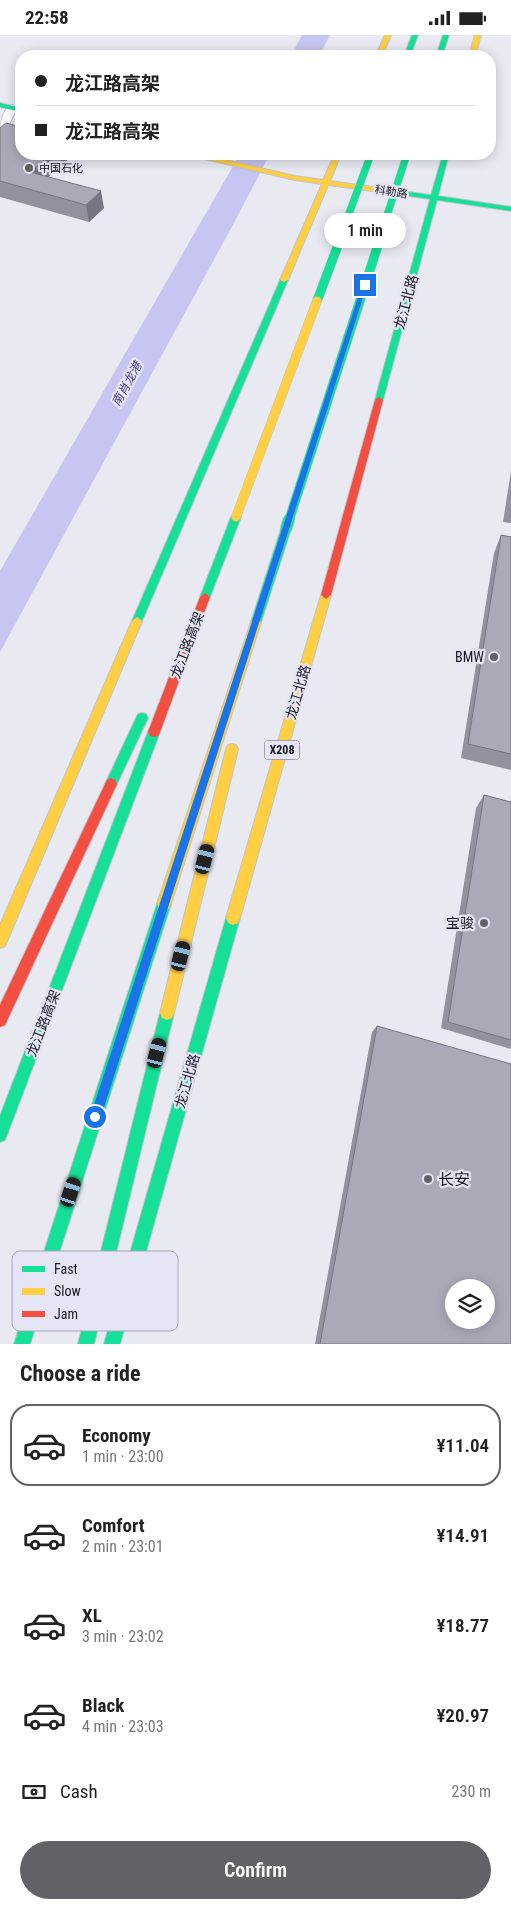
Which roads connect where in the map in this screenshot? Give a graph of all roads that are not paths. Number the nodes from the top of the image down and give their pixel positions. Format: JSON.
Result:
{"nodes":[{"id":1,"x":388,"y":35,"type":"edge"},
{"id":2,"x":415,"y":35,"type":"edge"},
{"id":3,"x":446,"y":35,"type":"edge"},
{"id":4,"x":478,"y":35,"type":"edge"},
{"id":5,"x":382,"y":50,"type":"edge"},
{"id":6,"x":409,"y":50,"type":"edge"},
{"id":7,"x":441,"y":50,"type":"edge"},
{"id":8,"x":474,"y":50,"type":"edge"},
{"id":9,"x":0,"y":105,"type":"edge"},
{"id":10,"x":15,"y":109,"type":"edge"},
{"id":11,"x":15,"y":112,"type":"edge"},
{"id":12,"x":15,"y":138,"type":"edge"},
{"id":13,"x":216,"y":160,"type":"edge"},
{"id":14,"x":335,"y":160,"type":"edge"},
{"id":15,"x":369,"y":160,"type":"edge"},
{"id":16,"x":405,"y":160,"type":"edge"},
{"id":17,"x":444,"y":160,"type":"edge"},
{"id":18,"x":326,"y":182,"type":"junction"},
{"id":19,"x":434,"y":199,"type":"junction"},
{"id":20,"x":511,"y":209,"type":"edge"},
{"id":21,"x":236,"y":517,"type":"junction"},
{"id":22,"x":286,"y":529,"type":"junction"},
{"id":23,"x":168,"y":661,"type":"dead end"},
{"id":24,"x":245,"y":694,"type":"dead end"},
{"id":25,"x":147,"y":706,"type":"dead end"},
{"id":26,"x":236,"y":733,"type":"dead end"},
{"id":27,"x":0,"y":941,"type":"edge"},
{"id":28,"x":0,"y":1020,"type":"edge"},
{"id":29,"x":0,"y":1135,"type":"edge"},
{"id":30,"x":52,"y":1251,"type":"edge"},
{"id":31,"x":109,"y":1251,"type":"edge"},
{"id":32,"x":138,"y":1251,"type":"edge"},
{"id":33,"x":26,"y":1331,"type":"edge"},
{"id":34,"x":89,"y":1331,"type":"edge"},
{"id":35,"x":116,"y":1331,"type":"edge"},
{"id":36,"x":22,"y":1344,"type":"edge"},
{"id":37,"x":86,"y":1344,"type":"edge"},
{"id":38,"x":112,"y":1344,"type":"edge"}],
"edges":[{"from":1,"to":5,"type":"main road"},
{"from":2,"to":6,"type":"main road"},
{"from":3,"to":7,"type":"main road"},
{"from":4,"to":8,"type":"main road"},
{"from":9,"to":10,"type":"main road"},
{"from":11,"to":12,"type":"lane"},
{"from":13,"to":18,"type":"main road","name":"科勒路"},
{"from":14,"to":18,"type":"main road"},
{"from":15,"to":21,"type":"main road","name":"龙江路高架","bridge":true},
{"from":16,"to":22,"type":"main road","bridge":true},
{"from":17,"to":19,"type":"main road","name":"龙江北路","number":"X208"},
{"from":18,"to":19,"type":"main road","name":"科勒路"},
{"from":18,"to":27,"type":"main road"},
{"from":19,"to":20,"type":"main road","name":"科勒路"},
{"from":19,"to":32,"type":"main road","name":"龙江北路","number":"X208"},
{"from":21,"to":23,"type":"main road"},
{"from":21,"to":29,"type":"main road","name":"龙江路高架"},
{"from":22,"to":24,"type":"main road"},
{"from":22,"to":30,"type":"main road"},
{"from":25,"to":28,"type":"main road"},
{"from":26,"to":31,"type":"main road"},
{"from":33,"to":36,"type":"main road"},
{"from":34,"to":37,"type":"main road"},
{"from":35,"to":38,"type":"main road","name":"龙江北路","number":"X208"}]}
